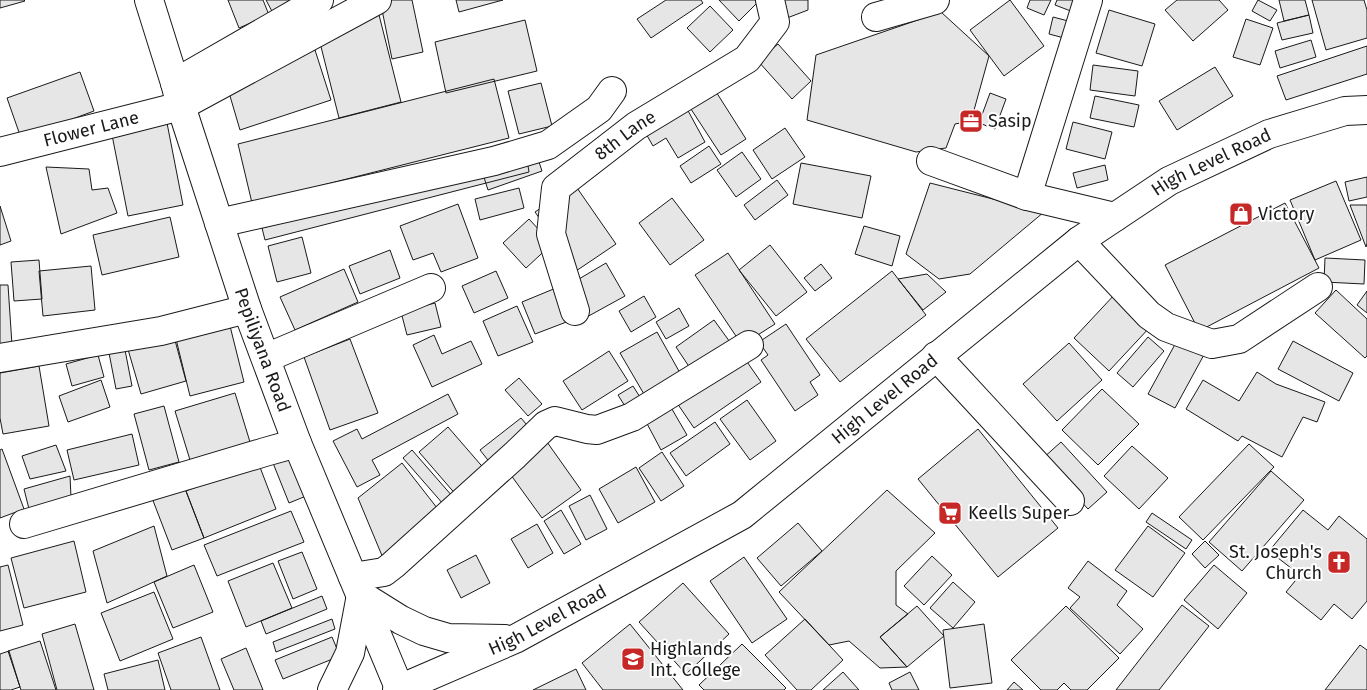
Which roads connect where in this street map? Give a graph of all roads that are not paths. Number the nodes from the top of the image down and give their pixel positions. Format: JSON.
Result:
{"nodes":[{"id":1,"x":149,"y":0,"type":"edge"},
{"id":2,"x":319,"y":0,"type":"edge"},
{"id":3,"x":377,"y":0,"type":"edge"},
{"id":4,"x":770,"y":0,"type":"edge"},
{"id":5,"x":935,"y":0,"type":"edge"},
{"id":6,"x":1088,"y":0,"type":"edge"},
{"id":7,"x":876,"y":17,"type":"dead end"},
{"id":8,"x":612,"y":91,"type":"dead end"},
{"id":9,"x":178,"y":94,"type":"junction"},
{"id":10,"x":1367,"y":110,"type":"edge"},
{"id":11,"x":0,"y":152,"type":"edge"},
{"id":12,"x":931,"y":160,"type":"dead end"},
{"id":13,"x":1027,"y":196,"type":"junction"},
{"id":14,"x":1115,"y":217,"type":"junction"},
{"id":15,"x":219,"y":223,"type":"junction"},
{"id":16,"x":1079,"y":241,"type":"junction"},
{"id":17,"x":1318,"y":287,"type":"dead end"},
{"id":18,"x":431,"y":288,"type":"dead end"},
{"id":19,"x":247,"y":309,"type":"junction"},
{"id":20,"x":575,"y":311,"type":"dead end"},
{"id":21,"x":749,"y":345,"type":"dead end"},
{"id":22,"x":936,"y":356,"type":"junction"},
{"id":23,"x":0,"y":358,"type":"edge"},
{"id":24,"x":266,"y":358,"type":"junction"},
{"id":25,"x":297,"y":443,"type":"junction"},
{"id":26,"x":1070,"y":501,"type":"dead end"},
{"id":27,"x":24,"y":524,"type":"dead end"},
{"id":28,"x":357,"y":586,"type":"junction"},
{"id":29,"x":515,"y":639,"type":"junction"},
{"id":30,"x":332,"y":690,"type":"edge"},
{"id":31,"x":399,"y":690,"type":"edge"}],
"edges":[{"from":1,"to":9,"type":"main road","name":"Pepiliyana Road"},
{"from":2,"to":9,"type":"main road"},
{"from":3,"to":9,"type":"main road"},
{"from":4,"to":20,"type":"main road","name":"8th Lane"},
{"from":5,"to":7,"type":"main road"},
{"from":6,"to":13,"type":"main road"},
{"from":8,"to":15,"type":"main road"},
{"from":9,"to":11,"type":"main road","name":"Flower Lane"},
{"from":9,"to":15,"type":"main road","name":"Pepiliyana Road"},
{"from":10,"to":14,"type":"main road","name":"High Level Road"},
{"from":12,"to":13,"type":"main road"},
{"from":13,"to":14,"type":"main road"},
{"from":14,"to":16,"type":"main road","name":"High Level Road"},
{"from":15,"to":19,"type":"main road","name":"Pepiliyana Road"},
{"from":16,"to":17,"type":"main road"},
{"from":16,"to":22,"type":"main road","name":"High Level Road"},
{"from":18,"to":24,"type":"main road"},
{"from":19,"to":23,"type":"main road"},
{"from":19,"to":24,"type":"main road","name":"Pepiliyana Road"},
{"from":21,"to":28,"type":"main road"},
{"from":22,"to":26,"type":"main road"},
{"from":22,"to":29,"type":"main road","name":"High Level Road"},
{"from":24,"to":25,"type":"main road","name":"Pepiliyana Road"},
{"from":25,"to":27,"type":"main road"},
{"from":25,"to":28,"type":"main road","name":"Pepiliyana Road"},
{"from":28,"to":29,"type":"main road"},
{"from":28,"to":30,"type":"main road"},
{"from":28,"to":31,"type":"main road","name":"Pepiliyana Road"},
{"from":29,"to":31,"type":"main road","name":"High Level Road"}]}
